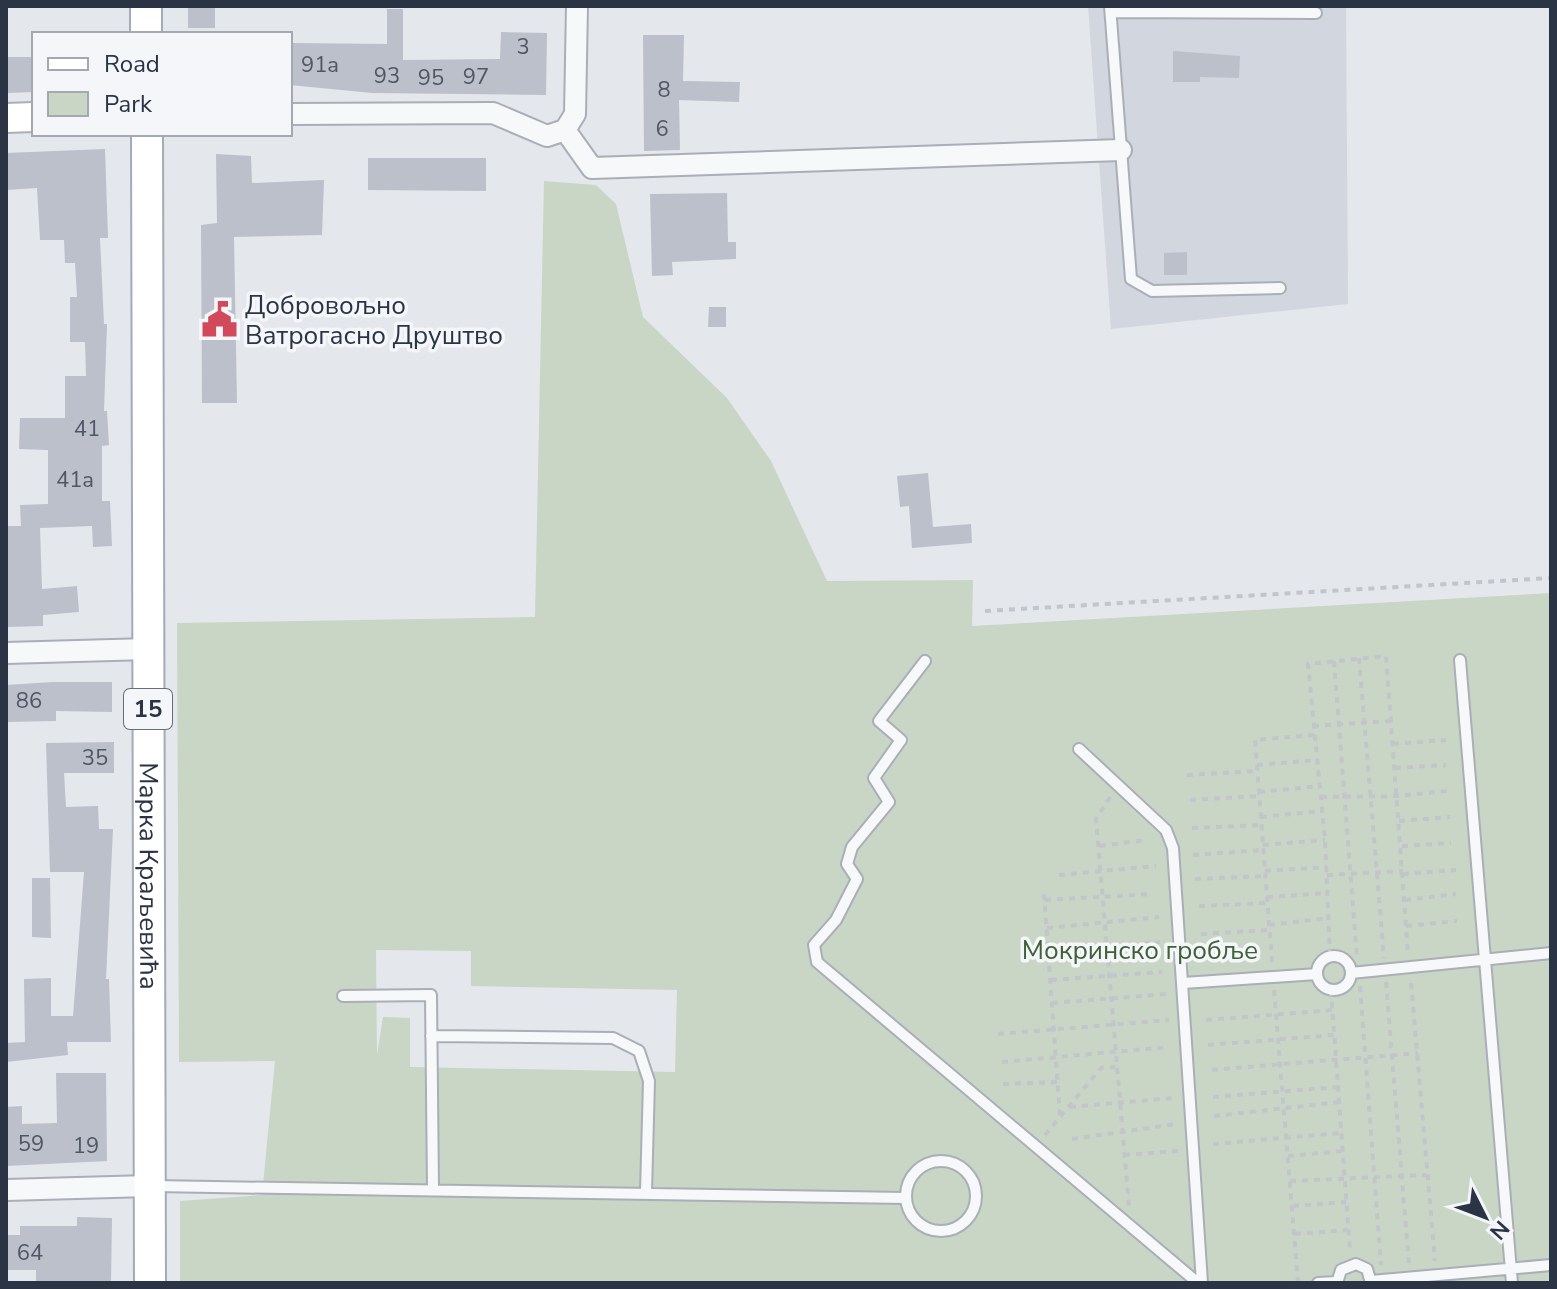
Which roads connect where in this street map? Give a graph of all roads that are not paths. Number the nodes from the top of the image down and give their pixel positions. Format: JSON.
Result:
{"nodes":[{"id":1,"x":146,"y":6,"type":"edge"},
{"id":2,"x":577,"y":6,"type":"edge"},
{"id":3,"x":1110,"y":9,"type":"edge"},
{"id":4,"x":1316,"y":13,"type":"dead end"},
{"id":5,"x":146,"y":32,"type":"edge"},
{"id":6,"x":292,"y":114,"type":"edge"},
{"id":7,"x":32,"y":117,"type":"edge"},
{"id":8,"x":6,"y":118,"type":"edge"},
{"id":9,"x":565,"y":130,"type":"junction"},
{"id":10,"x":147,"y":136,"type":"edge"},
{"id":11,"x":1121,"y":150,"type":"junction"},
{"id":12,"x":1280,"y":288,"type":"dead end"},
{"id":13,"x":148,"y":649,"type":"junction"},
{"id":14,"x":6,"y":653,"type":"edge"},
{"id":15,"x":1460,"y":660,"type":"dead end"},
{"id":16,"x":925,"y":661,"type":"dead end"},
{"id":17,"x":1079,"y":749,"type":"dead end"},
{"id":18,"x":1551,"y":953,"type":"edge"},
{"id":19,"x":1483,"y":958,"type":"junction"},
{"id":20,"x":1351,"y":973,"type":"junction"},
{"id":21,"x":1317,"y":974,"type":"junction"},
{"id":22,"x":1183,"y":983,"type":"junction"},
{"id":23,"x":343,"y":996,"type":"dead end"},
{"id":24,"x":431,"y":1036,"type":"junction"},
{"id":25,"x":148,"y":1186,"type":"junction"},
{"id":26,"x":433,"y":1188,"type":"junction"},
{"id":27,"x":6,"y":1190,"type":"edge"},
{"id":28,"x":646,"y":1192,"type":"junction"},
{"id":29,"x":906,"y":1198,"type":"junction"},
{"id":30,"x":1551,"y":1265,"type":"edge"},
{"id":31,"x":1510,"y":1267,"type":"junction"},
{"id":32,"x":1371,"y":1282,"type":"edge"},
{"id":33,"x":150,"y":1283,"type":"edge"},
{"id":34,"x":1200,"y":1283,"type":"edge"},
{"id":35,"x":1318,"y":1283,"type":"edge"},
{"id":36,"x":1337,"y":1283,"type":"edge"},
{"id":37,"x":1512,"y":1283,"type":"edge"}],
"edges":[{"from":1,"to":5,"type":"main road"},
{"from":2,"to":9,"type":"street"},
{"from":3,"to":4,"type":"lane"},
{"from":3,"to":11,"type":"lane"},
{"from":6,"to":9,"type":"street"},
{"from":7,"to":8,"type":"street"},
{"from":9,"to":11,"type":"street"},
{"from":10,"to":13,"type":"main road","name":"Марка Краљевића","number":"15"},
{"from":11,"to":12,"type":"lane"},
{"from":13,"to":14,"type":"street"},
{"from":13,"to":25,"type":"main road","name":"Марка Краљевића","number":"15"},
{"from":15,"to":19,"type":"lane"},
{"from":16,"to":34,"type":"lane"},
{"from":17,"to":22,"type":"lane"},
{"from":18,"to":19,"type":"lane"},
{"from":19,"to":20,"type":"lane"},
{"from":19,"to":31,"type":"lane"},
{"from":20,"to":21,"type":"lane"},
{"from":20,"to":21,"type":"lane"},
{"from":21,"to":22,"type":"lane"},
{"from":22,"to":34,"type":"lane"},
{"from":23,"to":24,"type":"lane"},
{"from":24,"to":26,"type":"lane"},
{"from":24,"to":28,"type":"lane"},
{"from":25,"to":26,"type":"lane"},
{"from":25,"to":27,"type":"street"},
{"from":25,"to":33,"type":"main road","name":"Марка Краљевића","number":"15"},
{"from":26,"to":28,"type":"lane"},
{"from":28,"to":29,"type":"lane"},
{"from":29,"to":29,"type":"lane"},
{"from":30,"to":31,"type":"lane"},
{"from":31,"to":32,"type":"lane"},
{"from":31,"to":37,"type":"lane"},
{"from":32,"to":36,"type":"lane"},
{"from":35,"to":36,"type":"lane"}]}
